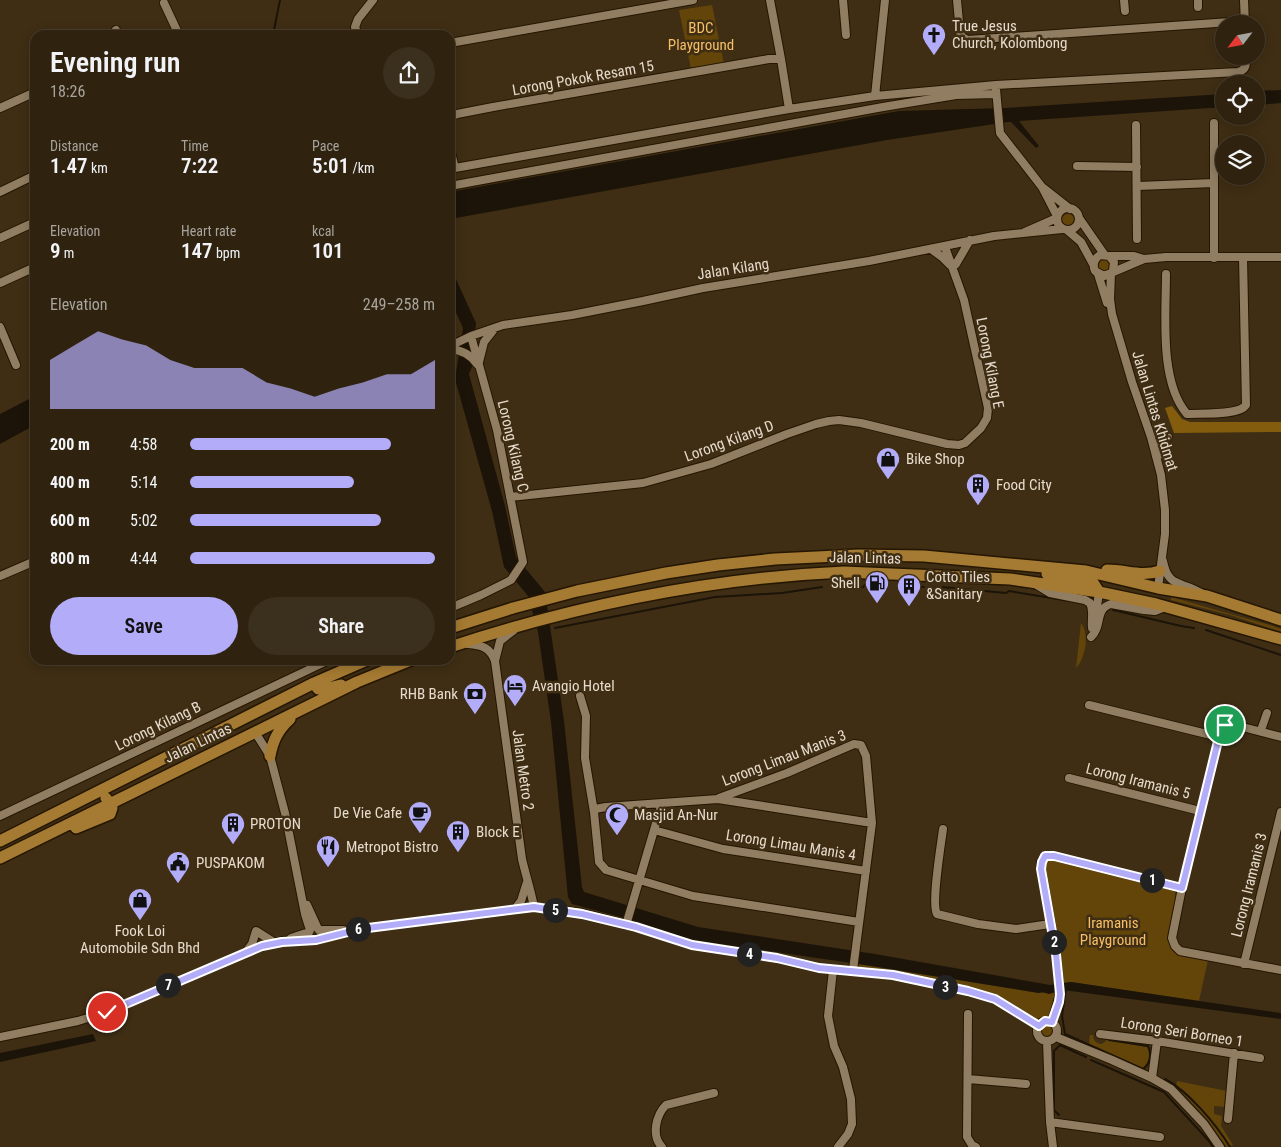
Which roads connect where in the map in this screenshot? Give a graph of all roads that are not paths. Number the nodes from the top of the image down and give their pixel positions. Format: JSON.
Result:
{"nodes":[{"id":1,"x":373,"y":0,"type":"edge"},
{"id":2,"x":693,"y":0,"type":"edge"},
{"id":3,"x":770,"y":0,"type":"edge"},
{"id":4,"x":843,"y":0,"type":"edge"},
{"id":5,"x":885,"y":0,"type":"edge"},
{"id":6,"x":957,"y":0,"type":"edge"},
{"id":7,"x":1124,"y":0,"type":"edge"},
{"id":8,"x":1244,"y":0,"type":"edge"},
{"id":9,"x":164,"y":3,"type":"dead end"},
{"id":10,"x":1125,"y":11,"type":"dead end"},
{"id":11,"x":1245,"y":15,"type":"edge"},
{"id":12,"x":1215,"y":24,"type":"edge"},
{"id":13,"x":177,"y":30,"type":"edge"},
{"id":14,"x":356,"y":30,"type":"edge"},
{"id":15,"x":846,"y":35,"type":"dead end"},
{"id":16,"x":455,"y":42,"type":"edge"},
{"id":17,"x":781,"y":59,"type":"junction"},
{"id":18,"x":1245,"y":65,"type":"edge"},
{"id":19,"x":996,"y":85,"type":"junction"},
{"id":20,"x":30,"y":94,"type":"edge"},
{"id":21,"x":996,"y":94,"type":"junction"},
{"id":22,"x":875,"y":96,"type":"junction"},
{"id":23,"x":0,"y":108,"type":"edge"},
{"id":24,"x":789,"y":109,"type":"junction"},
{"id":25,"x":455,"y":115,"type":"edge"},
{"id":26,"x":1214,"y":122,"type":"dead end"},
{"id":27,"x":1136,"y":125,"type":"dead end"},
{"id":28,"x":1077,"y":166,"type":"dead end"},
{"id":29,"x":1137,"y":167,"type":"junction"},
{"id":30,"x":455,"y":168,"type":"edge"},
{"id":31,"x":30,"y":178,"type":"edge"},
{"id":32,"x":1214,"y":183,"type":"junction"},
{"id":33,"x":455,"y":185,"type":"edge"},
{"id":34,"x":1138,"y":186,"type":"junction"},
{"id":35,"x":1042,"y":187,"type":"junction"},
{"id":36,"x":0,"y":192,"type":"edge"},
{"id":37,"x":1070,"y":209,"type":"junction"},
{"id":38,"x":1057,"y":217,"type":"junction"},
{"id":39,"x":1079,"y":218,"type":"junction"},
{"id":40,"x":30,"y":224,"type":"edge"},
{"id":41,"x":1065,"y":230,"type":"junction"},
{"id":42,"x":1023,"y":232,"type":"junction"},
{"id":43,"x":0,"y":238,"type":"edge"},
{"id":44,"x":1137,"y":239,"type":"dead end"},
{"id":45,"x":970,"y":240,"type":"junction"},
{"id":46,"x":948,"y":246,"type":"junction"},
{"id":47,"x":931,"y":249,"type":"junction"},
{"id":48,"x":1107,"y":255,"type":"junction"},
{"id":49,"x":1243,"y":257,"type":"junction"},
{"id":50,"x":1281,"y":257,"type":"edge"},
{"id":51,"x":1144,"y":258,"type":"junction"},
{"id":52,"x":1214,"y":258,"type":"junction"},
{"id":53,"x":1093,"y":264,"type":"junction"},
{"id":54,"x":954,"y":266,"type":"junction"},
{"id":55,"x":30,"y":268,"type":"edge"},
{"id":56,"x":1112,"y":272,"type":"junction"},
{"id":57,"x":1098,"y":274,"type":"junction"},
{"id":58,"x":1166,"y":274,"type":"dead end"},
{"id":59,"x":0,"y":283,"type":"edge"},
{"id":60,"x":1112,"y":314,"type":"junction"},
{"id":61,"x":496,"y":326,"type":"junction"},
{"id":62,"x":0,"y":327,"type":"edge"},
{"id":63,"x":471,"y":336,"type":"junction"},
{"id":64,"x":455,"y":345,"type":"edge"},
{"id":65,"x":455,"y":349,"type":"edge"},
{"id":66,"x":16,"y":365,"type":"dead end"},
{"id":67,"x":479,"y":365,"type":"junction"},
{"id":68,"x":1168,"y":437,"type":"dead end"},
{"id":69,"x":953,"y":445,"type":"joint"},
{"id":70,"x":1161,"y":475,"type":"junction"},
{"id":71,"x":510,"y":497,"type":"junction"},
{"id":72,"x":948,"y":558,"type":"junction"},
{"id":73,"x":1163,"y":559,"type":"junction"},
{"id":74,"x":30,"y":563,"type":"edge"},
{"id":75,"x":1160,"y":570,"type":"junction"},
{"id":76,"x":1086,"y":571,"type":"junction"},
{"id":77,"x":0,"y":576,"type":"edge"},
{"id":78,"x":1032,"y":583,"type":"junction"},
{"id":79,"x":1158,"y":588,"type":"junction"},
{"id":80,"x":1098,"y":592,"type":"junction"},
{"id":81,"x":1206,"y":596,"type":"junction"},
{"id":82,"x":455,"y":606,"type":"edge"},
{"id":83,"x":1165,"y":607,"type":"junction"},
{"id":84,"x":1281,"y":620,"type":"edge"},
{"id":85,"x":533,"y":621,"type":"junction"},
{"id":86,"x":455,"y":626,"type":"edge"},
{"id":87,"x":1281,"y":634,"type":"edge"},
{"id":88,"x":1091,"y":637,"type":"dead end"},
{"id":89,"x":1281,"y":639,"type":"edge"},
{"id":90,"x":455,"y":646,"type":"edge"},
{"id":91,"x":495,"y":660,"type":"junction"},
{"id":92,"x":318,"y":665,"type":"edge"},
{"id":93,"x":355,"y":665,"type":"edge"},
{"id":94,"x":399,"y":665,"type":"edge"},
{"id":95,"x":357,"y":682,"type":"junction"},
{"id":96,"x":314,"y":683,"type":"junction"},
{"id":97,"x":580,"y":696,"type":"dead end"},
{"id":98,"x":1089,"y":705,"type":"dead end"},
{"id":99,"x":299,"y":711,"type":"junction"},
{"id":100,"x":1267,"y":713,"type":"dead end"},
{"id":101,"x":233,"y":723,"type":"junction"},
{"id":102,"x":1261,"y":730,"type":"junction"},
{"id":103,"x":255,"y":732,"type":"junction"},
{"id":104,"x":1219,"y":737,"type":"junction"},
{"id":105,"x":1281,"y":737,"type":"edge"},
{"id":106,"x":270,"y":756,"type":"junction"},
{"id":107,"x":1069,"y":778,"type":"dead end"},
{"id":108,"x":93,"y":795,"type":"junction"},
{"id":109,"x":718,"y":799,"type":"junction"},
{"id":110,"x":662,"y":803,"type":"junction"},
{"id":111,"x":110,"y":804,"type":"junction"},
{"id":112,"x":1200,"y":811,"type":"junction"},
{"id":113,"x":594,"y":812,"type":"junction"},
{"id":114,"x":1281,"y":812,"type":"edge"},
{"id":115,"x":0,"y":816,"type":"edge"},
{"id":116,"x":872,"y":823,"type":"junction"},
{"id":117,"x":654,"y":830,"type":"junction"},
{"id":118,"x":943,"y":830,"type":"dead end"},
{"id":119,"x":0,"y":841,"type":"edge"},
{"id":120,"x":0,"y":858,"type":"edge"},
{"id":121,"x":866,"y":871,"type":"junction"},
{"id":122,"x":640,"y":880,"type":"junction"},
{"id":123,"x":527,"y":882,"type":"junction"},
{"id":124,"x":1182,"y":888,"type":"junction"},
{"id":125,"x":534,"y":907,"type":"junction"},
{"id":126,"x":514,"y":910,"type":"junction"},
{"id":127,"x":859,"y":922,"type":"junction"},
{"id":128,"x":626,"y":923,"type":"junction"},
{"id":129,"x":1050,"y":924,"type":"junction"},
{"id":130,"x":314,"y":933,"type":"junction"},
{"id":131,"x":279,"y":942,"type":"junction"},
{"id":132,"x":246,"y":952,"type":"junction"},
{"id":133,"x":1244,"y":964,"type":"junction"},
{"id":134,"x":853,"y":968,"type":"junction"},
{"id":135,"x":833,"y":970,"type":"junction"},
{"id":136,"x":1281,"y":970,"type":"edge"},
{"id":137,"x":968,"y":1014,"type":"dead end"},
{"id":138,"x":1052,"y":1022,"type":"junction"},
{"id":139,"x":1039,"y":1026,"type":"junction"},
{"id":140,"x":1100,"y":1034,"type":"dead end"},
{"id":141,"x":0,"y":1037,"type":"edge"},
{"id":142,"x":1056,"y":1037,"type":"junction"},
{"id":143,"x":1157,"y":1041,"type":"junction"},
{"id":144,"x":1047,"y":1042,"type":"junction"},
{"id":145,"x":1234,"y":1053,"type":"junction"},
{"id":146,"x":1260,"y":1058,"type":"dead end"},
{"id":147,"x":1152,"y":1078,"type":"junction"},
{"id":148,"x":968,"y":1079,"type":"junction"},
{"id":149,"x":1026,"y":1084,"type":"dead end"},
{"id":150,"x":714,"y":1093,"type":"dead end"},
{"id":151,"x":1228,"y":1119,"type":"dead end"},
{"id":152,"x":1050,"y":1122,"type":"junction"},
{"id":153,"x":1160,"y":1137,"type":"dead end"},
{"id":154,"x":662,"y":1147,"type":"edge"},
{"id":155,"x":838,"y":1147,"type":"edge"},
{"id":156,"x":976,"y":1147,"type":"edge"},
{"id":157,"x":1053,"y":1147,"type":"edge"},
{"id":158,"x":1220,"y":1147,"type":"edge"}],
"edges":[{"from":1,"to":14,"type":"street"},
{"from":2,"to":16,"type":"street"},
{"from":3,"to":17,"type":"street"},
{"from":4,"to":15,"type":"street"},
{"from":5,"to":22,"type":"street"},
{"from":6,"to":12,"type":"street"},
{"from":7,"to":10,"type":"street"},
{"from":8,"to":11,"type":"street"},
{"from":9,"to":13,"type":"street"},
{"from":17,"to":24,"type":"street"},
{"from":17,"to":25,"type":"street","name":"Lorong Pokok Resam 15"},
{"from":18,"to":19,"type":"street"},
{"from":19,"to":21,"type":"street"},
{"from":19,"to":22,"type":"street"},
{"from":20,"to":23,"type":"street"},
{"from":21,"to":33,"type":"street"},
{"from":21,"to":35,"type":"street"},
{"from":22,"to":24,"type":"street"},
{"from":24,"to":30,"type":"street"},
{"from":26,"to":32,"type":"street"},
{"from":27,"to":29,"type":"street"},
{"from":28,"to":29,"type":"street"},
{"from":29,"to":34,"type":"street"},
{"from":31,"to":36,"type":"street"},
{"from":32,"to":34,"type":"street"},
{"from":32,"to":52,"type":"street"},
{"from":34,"to":44,"type":"street"},
{"from":35,"to":37,"type":"street"},
{"from":35,"to":38,"type":"street"},
{"from":37,"to":38,"type":"street"},
{"from":37,"to":39,"type":"street"},
{"from":38,"to":41,"type":"street"},
{"from":38,"to":42,"type":"street","name":"Jalan Kilang"},
{"from":39,"to":41,"type":"street"},
{"from":39,"to":48,"type":"street"},
{"from":40,"to":43,"type":"street"},
{"from":41,"to":42,"type":"street","name":"Jalan Kilang"},
{"from":41,"to":53,"type":"street"},
{"from":42,"to":45,"type":"street","name":"Jalan Kilang"},
{"from":45,"to":46,"type":"street","name":"Jalan Kilang"},
{"from":45,"to":54,"type":"street"},
{"from":46,"to":47,"type":"street","name":"Jalan Kilang"},
{"from":46,"to":54,"type":"street","name":"Lorong Kilang E"},
{"from":47,"to":54,"type":"street"},
{"from":47,"to":61,"type":"street","name":"Jalan Kilang"},
{"from":48,"to":51,"type":"street"},
{"from":48,"to":53,"type":"street"},
{"from":48,"to":56,"type":"street"},
{"from":49,"to":50,"type":"street"},
{"from":49,"to":52,"type":"street"},
{"from":49,"to":58,"type":"street"},
{"from":51,"to":52,"type":"street"},
{"from":51,"to":56,"type":"street"},
{"from":53,"to":57,"type":"street"},
{"from":54,"to":69,"type":"street","name":"Lorong Kilang E"},
{"from":55,"to":59,"type":"street"},
{"from":56,"to":57,"type":"street"},
{"from":56,"to":60,"type":"street","name":"Jalan Lintas Khidmat"},
{"from":57,"to":60,"type":"street"},
{"from":60,"to":70,"type":"street","name":"Jalan Lintas Khidmat"},
{"from":61,"to":63,"type":"street","name":"Jalan Kilang"},
{"from":61,"to":67,"type":"street"},
{"from":62,"to":66,"type":"street"},
{"from":63,"to":64,"type":"street","name":"Jalan Kilang"},
{"from":63,"to":67,"type":"street","name":"Lorong Kilang C"},
{"from":65,"to":67,"type":"street"},
{"from":67,"to":71,"type":"street","name":"Lorong Kilang C"},
{"from":68,"to":70,"type":"street"},
{"from":69,"to":71,"type":"street","name":"Lorong Kilang D"},
{"from":70,"to":73,"type":"street","name":"Jalan Lintas Khidmat"},
{"from":71,"to":82,"type":"street","name":"Lorong Kilang C"},
{"from":72,"to":76,"type":"highway","name":"Jalan Lintas"},
{"from":72,"to":80,"type":"highway"},
{"from":72,"to":86,"type":"highway","name":"Jalan Lintas"},
{"from":73,"to":75,"type":"street"},
{"from":73,"to":81,"type":"street"},
{"from":74,"to":77,"type":"street"},
{"from":75,"to":76,"type":"highway"},
{"from":75,"to":79,"type":"street"},
{"from":76,"to":79,"type":"highway","name":"Jalan Lintas"},
{"from":78,"to":80,"type":"highway","name":"Jalan Lintas"},
{"from":78,"to":80,"type":"street"},
{"from":78,"to":85,"type":"highway","name":"Jalan Lintas"},
{"from":79,"to":81,"type":"highway","name":"Jalan Lintas"},
{"from":79,"to":87,"type":"highway"},
{"from":80,"to":83,"type":"highway","name":"Jalan Lintas"},
{"from":81,"to":84,"type":"highway","name":"Jalan Lintas"},
{"from":83,"to":88,"type":"street"},
{"from":83,"to":89,"type":"highway","name":"Jalan Lintas"},
{"from":85,"to":90,"type":"highway","name":"Jalan Lintas"},
{"from":85,"to":91,"type":"street","name":"Jalan Metro 2"},
{"from":90,"to":91,"type":"street"},
{"from":91,"to":123,"type":"street","name":"Jalan Metro 2"},
{"from":92,"to":115,"type":"street","name":"Lorong Kilang B"},
{"from":93,"to":96,"type":"highway","name":"Jalan Lintas"},
{"from":94,"to":95,"type":"highway","name":"Jalan Lintas"},
{"from":95,"to":96,"type":"highway"},
{"from":95,"to":99,"type":"highway","name":"Jalan Lintas"},
{"from":96,"to":101,"type":"highway","name":"Jalan Lintas"},
{"from":97,"to":113,"type":"street"},
{"from":98,"to":104,"type":"street"},
{"from":99,"to":103,"type":"highway","name":"Jalan Lintas"},
{"from":99,"to":106,"type":"highway"},
{"from":100,"to":102,"type":"street"},
{"from":101,"to":103,"type":"highway"},
{"from":101,"to":108,"type":"highway","name":"Jalan Lintas"},
{"from":102,"to":104,"type":"street"},
{"from":102,"to":105,"type":"street"},
{"from":103,"to":106,"type":"street"},
{"from":103,"to":111,"type":"highway","name":"Jalan Lintas"},
{"from":104,"to":112,"type":"street"},
{"from":106,"to":130,"type":"street"},
{"from":107,"to":112,"type":"street","name":"Lorong Iramanis 5"},
{"from":108,"to":111,"type":"highway"},
{"from":108,"to":119,"type":"highway","name":"Jalan Lintas"},
{"from":109,"to":110,"type":"street"},
{"from":109,"to":116,"type":"street"},
{"from":109,"to":116,"type":"street","name":"Lorong Limau Manis 3"},
{"from":110,"to":113,"type":"street"},
{"from":110,"to":117,"type":"street"},
{"from":111,"to":120,"type":"highway"},
{"from":112,"to":124,"type":"street"},
{"from":113,"to":122,"type":"street"},
{"from":114,"to":133,"type":"street","name":"Lorong Iramanis 3"},
{"from":116,"to":121,"type":"street"},
{"from":117,"to":121,"type":"street","name":"Lorong Limau Manis 4"},
{"from":117,"to":122,"type":"street"},
{"from":118,"to":129,"type":"street"},
{"from":121,"to":127,"type":"street"},
{"from":122,"to":127,"type":"street"},
{"from":122,"to":128,"type":"street"},
{"from":123,"to":125,"type":"street","name":"Jalan Metro 2"},
{"from":123,"to":126,"type":"street"},
{"from":124,"to":129,"type":"street"},
{"from":124,"to":133,"type":"street"},
{"from":125,"to":126,"type":"street"},
{"from":125,"to":128,"type":"street"},
{"from":126,"to":130,"type":"street"},
{"from":127,"to":134,"type":"street"},
{"from":128,"to":135,"type":"street"},
{"from":129,"to":138,"type":"street"},
{"from":130,"to":131,"type":"street"},
{"from":131,"to":132,"type":"street"},
{"from":131,"to":132,"type":"street"},
{"from":132,"to":141,"type":"street"},
{"from":133,"to":136,"type":"street"},
{"from":134,"to":135,"type":"street"},
{"from":134,"to":139,"type":"street"},
{"from":135,"to":155,"type":"street"},
{"from":137,"to":148,"type":"street"},
{"from":138,"to":139,"type":"street"},
{"from":138,"to":142,"type":"street"},
{"from":139,"to":144,"type":"street"},
{"from":140,"to":143,"type":"street","name":"Lorong Seri Borneo 1"},
{"from":142,"to":144,"type":"street"},
{"from":142,"to":147,"type":"street"},
{"from":143,"to":145,"type":"street","name":"Lorong Seri Borneo 1"},
{"from":143,"to":147,"type":"street"},
{"from":144,"to":152,"type":"street"},
{"from":145,"to":146,"type":"street","name":"Lorong Seri Borneo 1"},
{"from":145,"to":151,"type":"street"},
{"from":147,"to":158,"type":"street"},
{"from":148,"to":149,"type":"street"},
{"from":148,"to":156,"type":"street"},
{"from":150,"to":154,"type":"street"},
{"from":152,"to":153,"type":"street"},
{"from":152,"to":157,"type":"street"}]}
